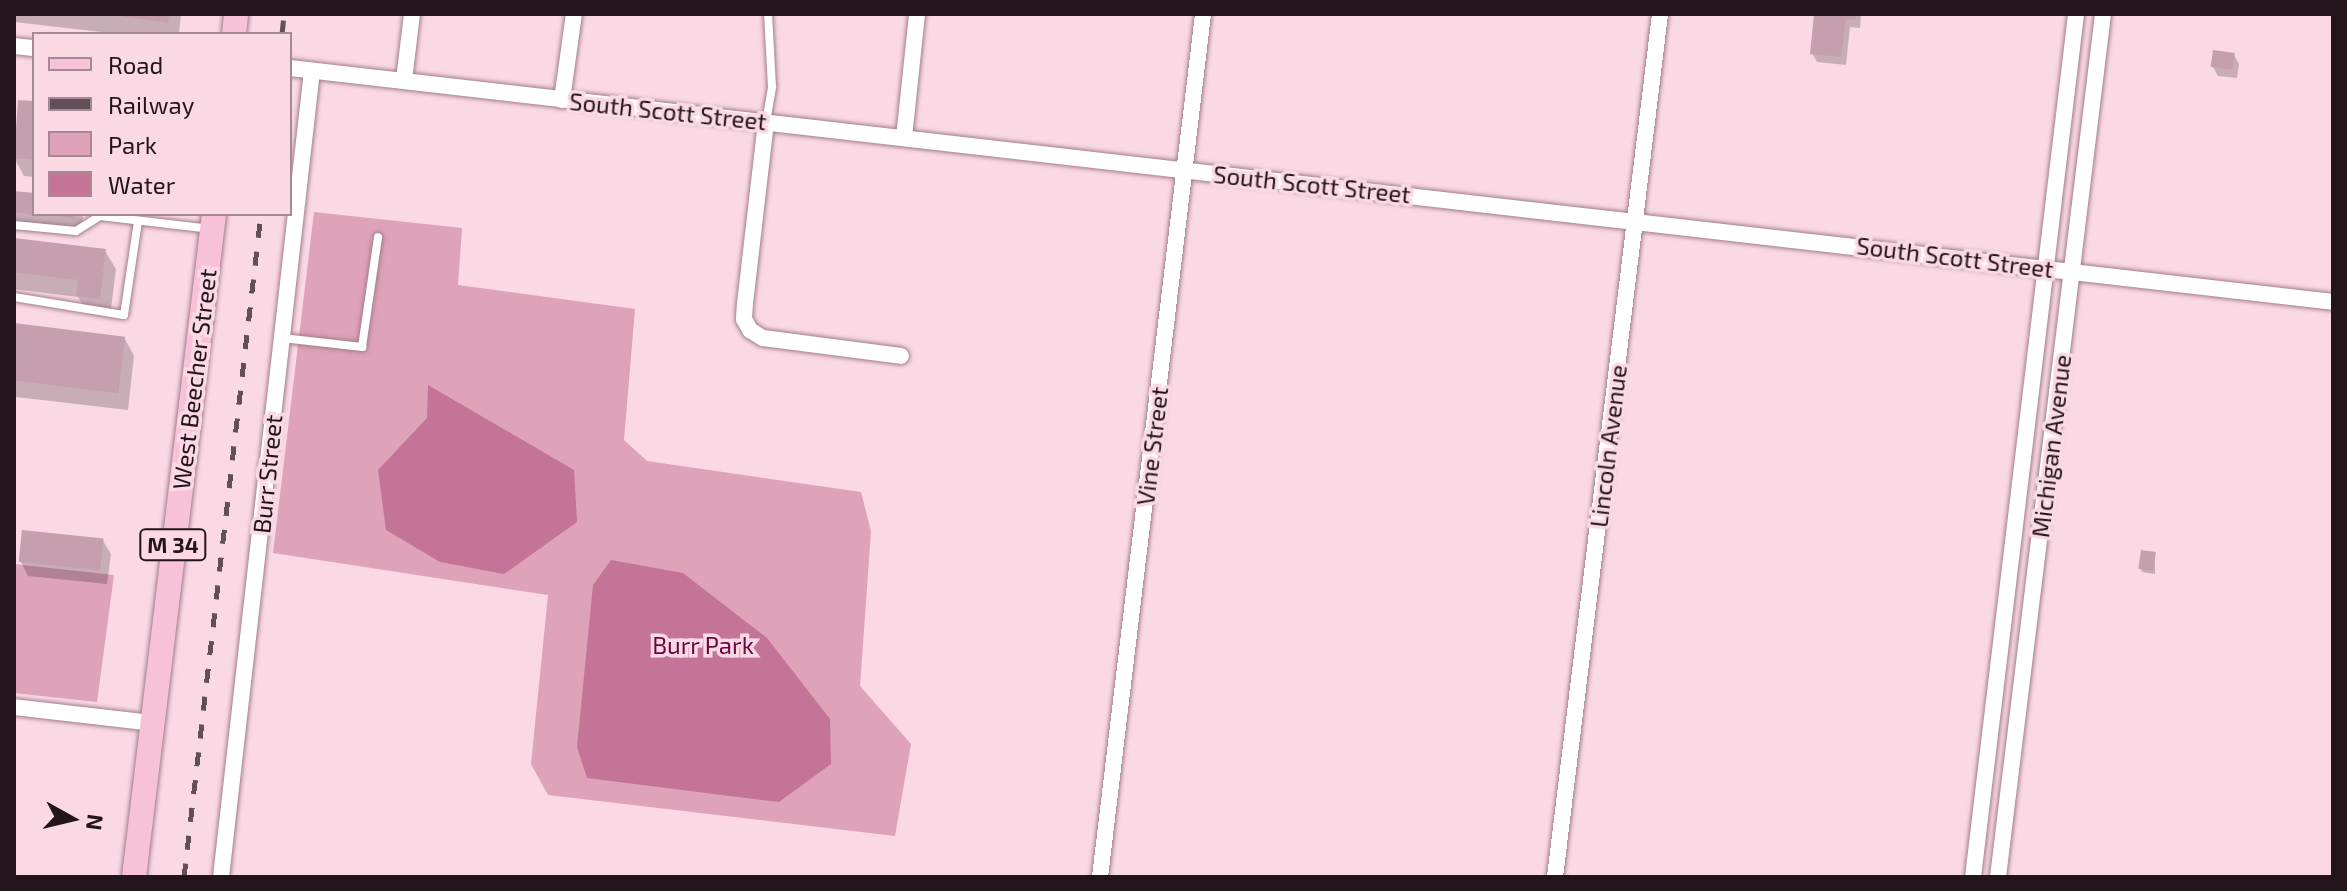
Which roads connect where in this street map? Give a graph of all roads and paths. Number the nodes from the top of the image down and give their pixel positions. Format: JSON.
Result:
{"nodes":[{"id":1,"x":412,"y":14,"type":"edge"},
{"id":2,"x":574,"y":14,"type":"edge"},
{"id":3,"x":768,"y":14,"type":"edge"},
{"id":4,"x":917,"y":14,"type":"edge"},
{"id":5,"x":1203,"y":14,"type":"edge"},
{"id":6,"x":1660,"y":14,"type":"edge"},
{"id":7,"x":2076,"y":14,"type":"edge"},
{"id":8,"x":2103,"y":14,"type":"edge"},
{"id":9,"x":292,"y":68,"type":"edge"},
{"id":10,"x":312,"y":71,"type":"junction"},
{"id":11,"x":404,"y":80,"type":"junction"},
{"id":12,"x":562,"y":100,"type":"junction"},
{"id":13,"x":766,"y":122,"type":"junction"},
{"id":14,"x":904,"y":138,"type":"junction"},
{"id":15,"x":1184,"y":169,"type":"junction"},
{"id":16,"x":1635,"y":220,"type":"junction"},
{"id":17,"x":138,"y":221,"type":"junction"},
{"id":18,"x":213,"y":222,"type":"edge"},
{"id":19,"x":14,"y":225,"type":"edge"},
{"id":20,"x":378,"y":237,"type":"dead end"},
{"id":21,"x":2045,"y":268,"type":"junction"},
{"id":22,"x":2072,"y":271,"type":"junction"},
{"id":23,"x":14,"y":297,"type":"edge"},
{"id":24,"x":2333,"y":302,"type":"edge"},
{"id":25,"x":281,"y":338,"type":"junction"},
{"id":26,"x":901,"y":356,"type":"dead end"},
{"id":27,"x":14,"y":707,"type":"edge"},
{"id":28,"x":152,"y":723,"type":"junction"},
{"id":29,"x":134,"y":877,"type":"edge"},
{"id":30,"x":221,"y":877,"type":"edge"},
{"id":31,"x":1100,"y":877,"type":"edge"},
{"id":32,"x":1555,"y":877,"type":"edge"},
{"id":33,"x":1973,"y":877,"type":"edge"},
{"id":34,"x":1998,"y":877,"type":"edge"}],
"edges":[{"from":1,"to":11,"type":"street"},
{"from":2,"to":12,"type":"street"},
{"from":3,"to":13,"type":"lane"},
{"from":4,"to":14,"type":"street"},
{"from":5,"to":15,"type":"street","name":"Vine Street"},
{"from":6,"to":16,"type":"street","name":"Lincoln Avenue"},
{"from":7,"to":21,"type":"street","name":"Michigan Avenue"},
{"from":8,"to":22,"type":"street","name":"Michigan Avenue"},
{"from":9,"to":10,"type":"street","name":"South Scott Street"},
{"from":10,"to":11,"type":"street","name":"South Scott Street"},
{"from":10,"to":25,"type":"street","name":"Burr Street"},
{"from":11,"to":12,"type":"street","name":"South Scott Street"},
{"from":12,"to":13,"type":"street","name":"South Scott Street"},
{"from":13,"to":14,"type":"street","name":"South Scott Street"},
{"from":13,"to":26,"type":"street"},
{"from":14,"to":15,"type":"street","name":"South Scott Street"},
{"from":15,"to":16,"type":"street","name":"South Scott Street"},
{"from":15,"to":31,"type":"street","name":"Vine Street"},
{"from":16,"to":21,"type":"street","name":"South Scott Street"},
{"from":16,"to":32,"type":"street","name":"Lincoln Avenue"},
{"from":17,"to":18,"type":"lane"},
{"from":17,"to":19,"type":"lane"},
{"from":17,"to":23,"type":"lane"},
{"from":18,"to":28,"type":"main road","name":"West Beecher Street","number":"M 34"},
{"from":20,"to":25,"type":"lane"},
{"from":21,"to":22,"type":"street","name":"South Scott Street"},
{"from":21,"to":33,"type":"street","name":"Michigan Avenue"},
{"from":22,"to":24,"type":"street","name":"South Scott Street"},
{"from":22,"to":34,"type":"street","name":"Michigan Avenue"},
{"from":25,"to":30,"type":"street","name":"Burr Street"},
{"from":27,"to":28,"type":"street"},
{"from":28,"to":29,"type":"main road","name":"West Beecher Street","number":"M 34"}]}
